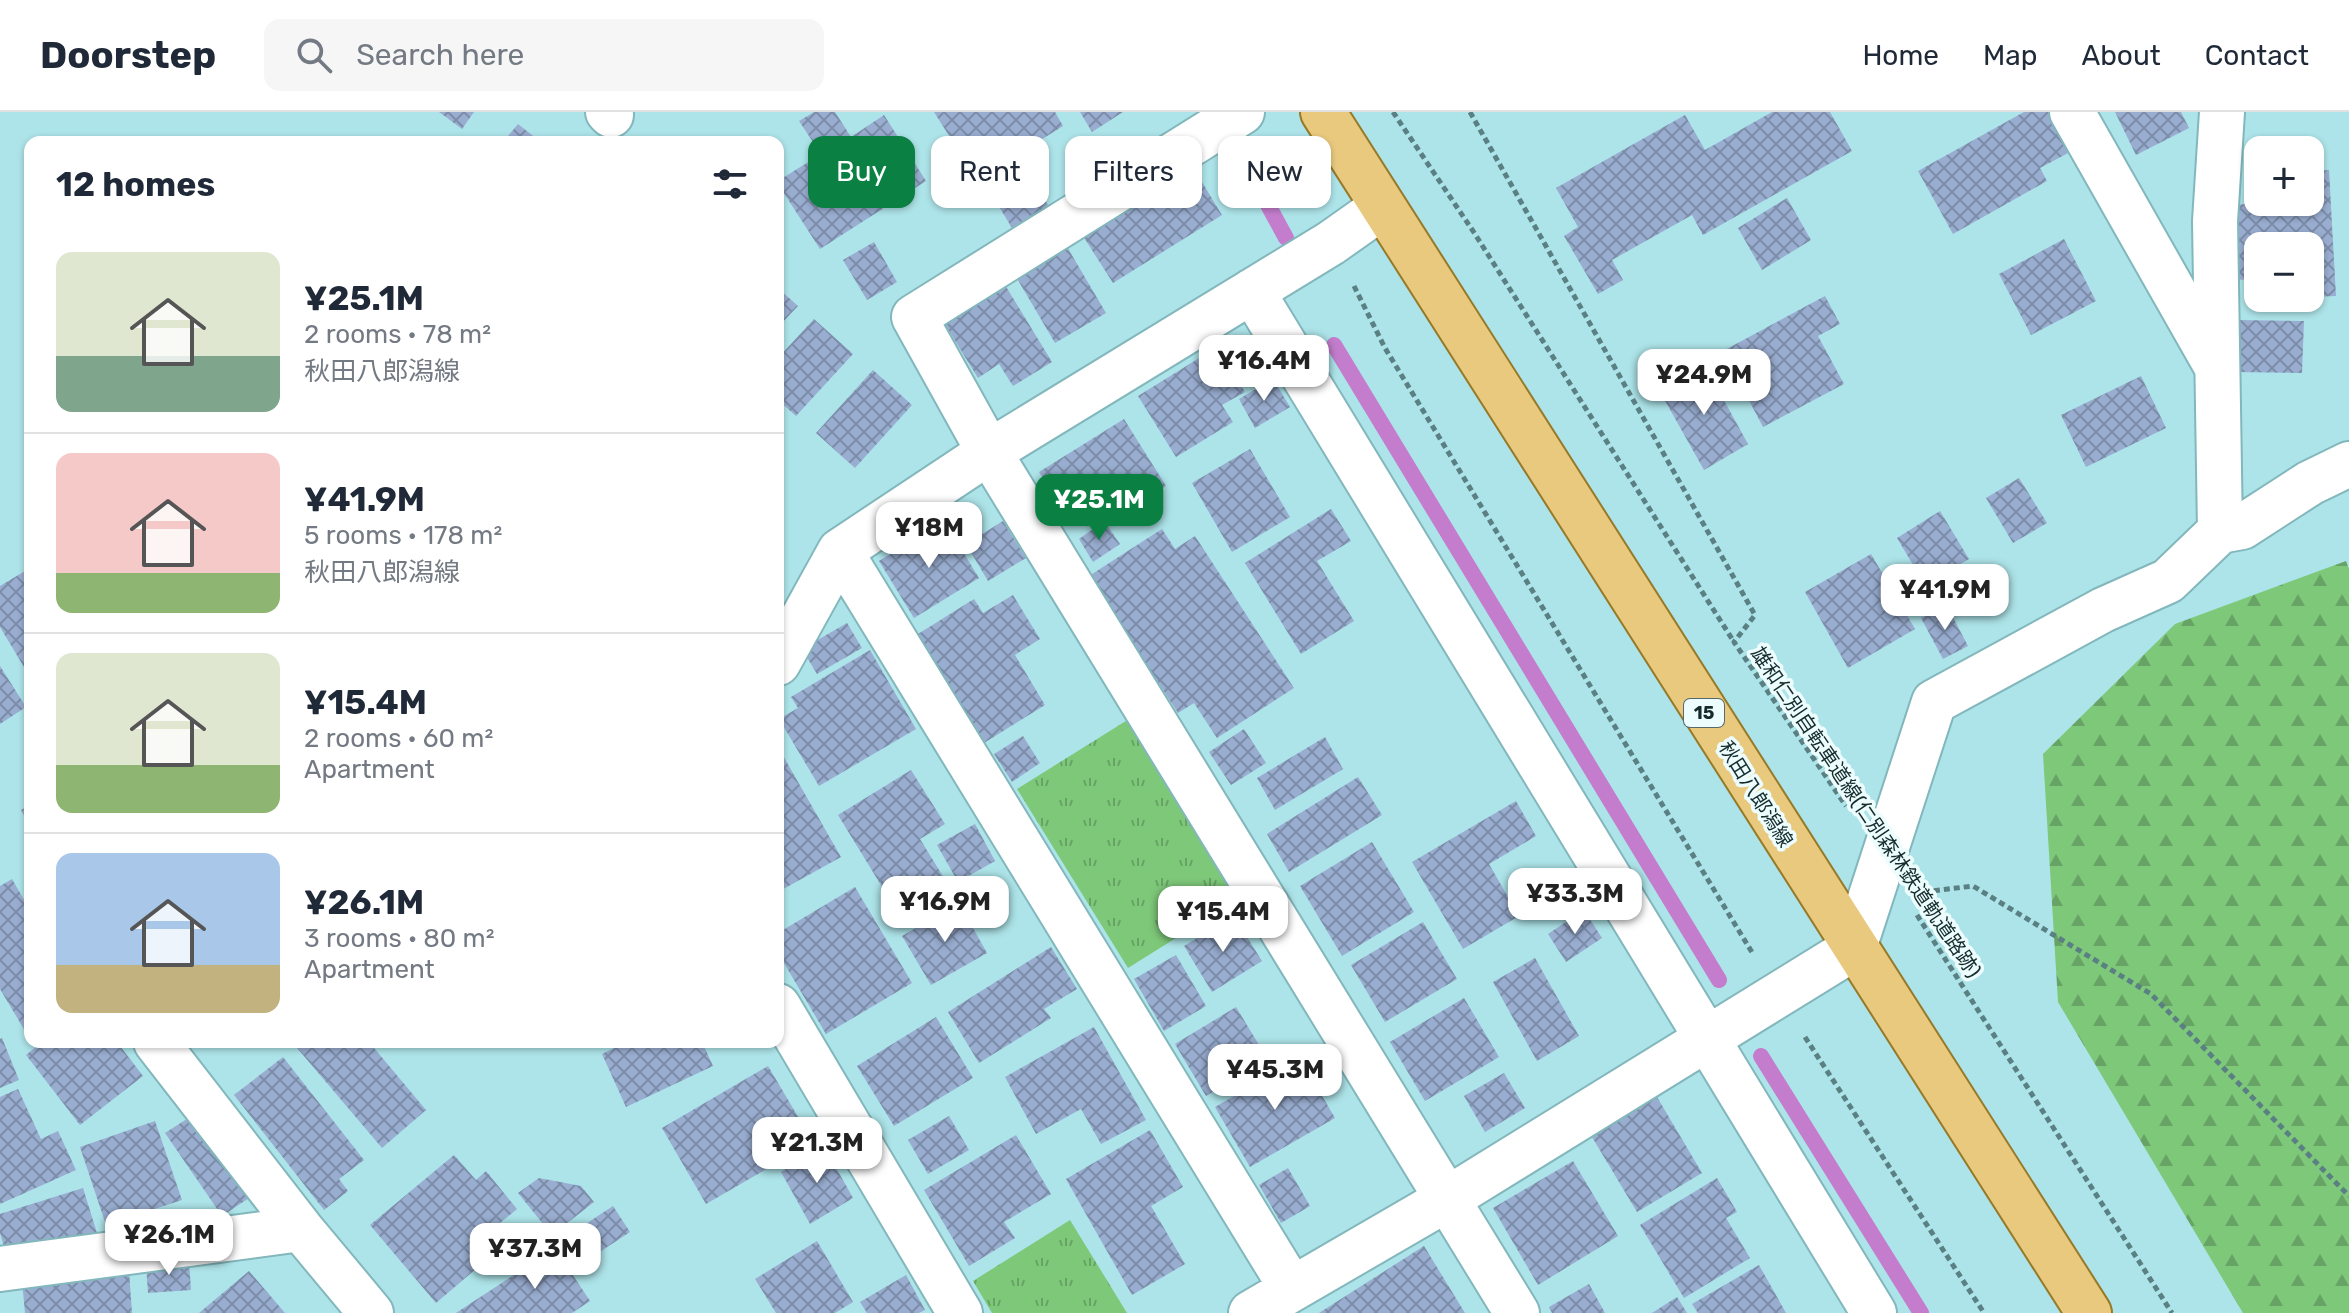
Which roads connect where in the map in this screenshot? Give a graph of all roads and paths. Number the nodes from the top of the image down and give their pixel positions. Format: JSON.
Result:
{"nodes":[{"id":1,"x":1323,"y":112,"type":"edge"},
{"id":2,"x":1393,"y":112,"type":"edge"},
{"id":3,"x":1470,"y":112,"type":"edge"},
{"id":4,"x":2072,"y":112,"type":"edge"},
{"id":5,"x":2222,"y":112,"type":"edge"},
{"id":6,"x":1256,"y":125,"type":"edge"},
{"id":7,"x":1382,"y":207,"type":"junction"},
{"id":8,"x":1331,"y":243,"type":"junction"},
{"id":9,"x":1252,"y":291,"type":"junction"},
{"id":10,"x":2217,"y":367,"type":"junction"},
{"id":11,"x":989,"y":452,"type":"junction"},
{"id":12,"x":2349,"y":464,"type":"edge"},
{"id":13,"x":2220,"y":531,"type":"junction"},
{"id":14,"x":840,"y":551,"type":"junction"},
{"id":15,"x":1734,"y":642,"type":"junction"},
{"id":16,"x":784,"y":652,"type":"edge"},
{"id":17,"x":1893,"y":877,"type":"junction"},
{"id":18,"x":1854,"y":948,"type":"junction"},
{"id":19,"x":1778,"y":996,"type":"junction"},
{"id":20,"x":784,"y":1016,"type":"edge"},
{"id":21,"x":1707,"y":1039,"type":"junction"},
{"id":22,"x":161,"y":1048,"type":"edge"},
{"id":23,"x":2349,"y":1196,"type":"edge"},
{"id":24,"x":1449,"y":1198,"type":"junction"},
{"id":25,"x":301,"y":1229,"type":"junction"},
{"id":26,"x":0,"y":1269,"type":"edge"},
{"id":27,"x":1292,"y":1289,"type":"junction"},
{"id":28,"x":371,"y":1313,"type":"edge"},
{"id":29,"x":960,"y":1313,"type":"edge"},
{"id":30,"x":1251,"y":1313,"type":"edge"},
{"id":31,"x":1517,"y":1313,"type":"edge"},
{"id":32,"x":1874,"y":1313,"type":"edge"},
{"id":33,"x":1984,"y":1313,"type":"edge"},
{"id":34,"x":2089,"y":1313,"type":"edge"},
{"id":35,"x":2172,"y":1313,"type":"edge"}],
"edges":[{"from":1,"to":7,"type":"main road","name":"秋田八郎潟線","number":"15"},
{"from":2,"to":15,"type":"path"},
{"from":3,"to":15,"type":"path","name":"雄和仁別自転車道線(仁別森林鉄道軌道路跡)"},
{"from":4,"to":10,"type":"street"},
{"from":5,"to":10,"type":"street"},
{"from":6,"to":8,"type":"path"},
{"from":6,"to":11,"type":"street"},
{"from":7,"to":8,"type":"street"},
{"from":7,"to":18,"type":"main road","name":"秋田八郎潟線","number":"15"},
{"from":8,"to":9,"type":"street"},
{"from":8,"to":19,"type":"path"},
{"from":9,"to":11,"type":"street"},
{"from":9,"to":21,"type":"street"},
{"from":10,"to":13,"type":"street"},
{"from":11,"to":14,"type":"street"},
{"from":11,"to":24,"type":"street"},
{"from":12,"to":13,"type":"street"},
{"from":13,"to":17,"type":"street"},
{"from":14,"to":16,"type":"street"},
{"from":14,"to":27,"type":"street"},
{"from":15,"to":17,"type":"path","name":"雄和仁別自転車道線(仁別森林鉄道軌道路跡)"},
{"from":17,"to":18,"type":"street"},
{"from":17,"to":23,"type":"path"},
{"from":17,"to":35,"type":"path","name":"雄和仁別自転車道線(仁別森林鉄道軌道路跡)"},
{"from":18,"to":19,"type":"street"},
{"from":18,"to":34,"type":"main road","name":"秋田八郎潟線","number":"15"},
{"from":19,"to":21,"type":"street"},
{"from":19,"to":33,"type":"path"},
{"from":20,"to":29,"type":"street"},
{"from":21,"to":24,"type":"street"},
{"from":21,"to":32,"type":"street"},
{"from":22,"to":25,"type":"street"},
{"from":24,"to":27,"type":"street"},
{"from":24,"to":31,"type":"street"},
{"from":25,"to":26,"type":"street"},
{"from":25,"to":28,"type":"street"},
{"from":27,"to":30,"type":"street"}]}
